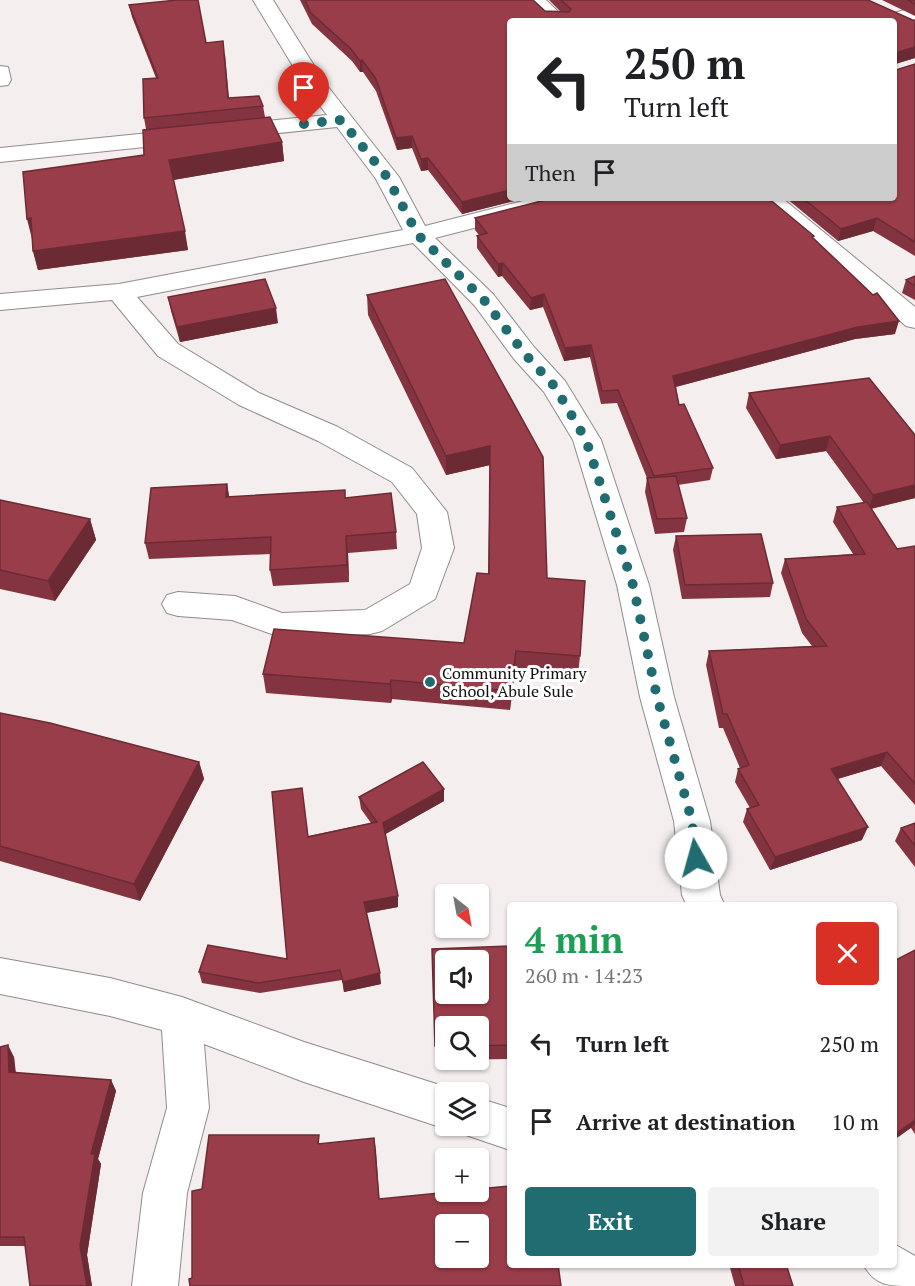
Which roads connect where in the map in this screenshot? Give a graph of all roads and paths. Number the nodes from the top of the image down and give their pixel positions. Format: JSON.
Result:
{"nodes":[{"id":1,"x":263,"y":0,"type":"edge"},
{"id":2,"x":534,"y":0,"type":"edge"},
{"id":3,"x":915,"y":13,"type":"edge"},
{"id":4,"x":555,"y":18,"type":"edge"},
{"id":5,"x":895,"y":18,"type":"edge"},
{"id":6,"x":897,"y":19,"type":"edge"},
{"id":7,"x":915,"y":27,"type":"edge"},
{"id":8,"x":0,"y":72,"type":"edge"},
{"id":9,"x":0,"y":80,"type":"edge"},
{"id":10,"x":341,"y":120,"type":"junction"},
{"id":11,"x":0,"y":155,"type":"edge"},
{"id":12,"x":551,"y":201,"type":"edge"},
{"id":13,"x":771,"y":201,"type":"edge"},
{"id":14,"x":418,"y":235,"type":"junction"},
{"id":15,"x":119,"y":291,"type":"junction"},
{"id":16,"x":0,"y":302,"type":"edge"},
{"id":17,"x":915,"y":320,"type":"edge"},
{"id":18,"x":178,"y":604,"type":"dead end"},
{"id":19,"x":704,"y":902,"type":"edge"},
{"id":20,"x":0,"y":975,"type":"edge"},
{"id":21,"x":182,"y":1016,"type":"junction"},
{"id":22,"x":435,"y":1104,"type":"edge"},
{"id":23,"x":489,"y":1122,"type":"edge"},
{"id":24,"x":507,"y":1128,"type":"edge"},
{"id":25,"x":892,"y":1268,"type":"edge"},
{"id":26,"x":915,"y":1283,"type":"edge"},
{"id":27,"x":155,"y":1286,"type":"edge"}],
"edges":[{"from":1,"to":10,"type":"street"},
{"from":2,"to":4,"type":"street"},
{"from":3,"to":5,"type":"street"},
{"from":6,"to":7,"type":"street"},
{"from":8,"to":9,"type":"street"},
{"from":10,"to":11,"type":"street"},
{"from":10,"to":14,"type":"street"},
{"from":12,"to":14,"type":"street"},
{"from":13,"to":17,"type":"street"},
{"from":14,"to":15,"type":"street"},
{"from":14,"to":19,"type":"street"},
{"from":15,"to":16,"type":"street"},
{"from":15,"to":18,"type":"street"},
{"from":20,"to":21,"type":"street"},
{"from":21,"to":22,"type":"street"},
{"from":21,"to":27,"type":"street"},
{"from":23,"to":24,"type":"street"},
{"from":25,"to":26,"type":"street"}]}
